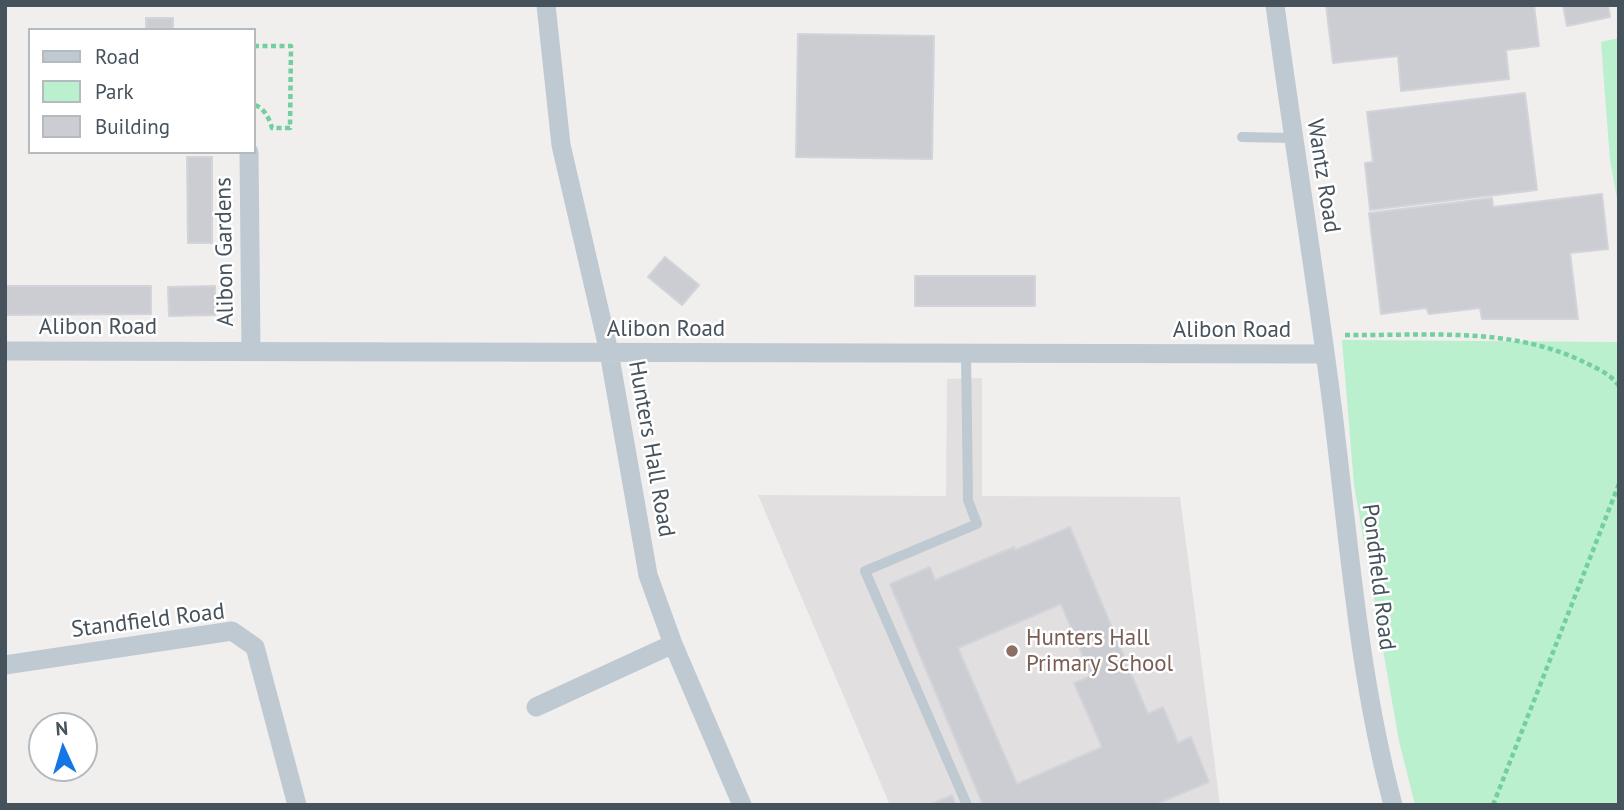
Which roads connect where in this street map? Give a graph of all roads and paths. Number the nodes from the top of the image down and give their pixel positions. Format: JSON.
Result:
{"nodes":[{"id":1,"x":546,"y":5,"type":"edge"},
{"id":2,"x":1275,"y":5,"type":"edge"},
{"id":3,"x":256,"y":46,"type":"edge"},
{"id":4,"x":256,"y":105,"type":"edge"},
{"id":5,"x":1241,"y":137,"type":"dead end"},
{"id":6,"x":1292,"y":138,"type":"junction"},
{"id":7,"x":249,"y":154,"type":"edge"},
{"id":8,"x":1324,"y":345,"type":"junction"},
{"id":9,"x":5,"y":351,"type":"edge"},
{"id":10,"x":251,"y":351,"type":"junction"},
{"id":11,"x":609,"y":352,"type":"junction"},
{"id":12,"x":966,"y":353,"type":"junction"},
{"id":13,"x":1619,"y":386,"type":"edge"},
{"id":14,"x":1619,"y":484,"type":"edge"},
{"id":15,"x":673,"y":644,"type":"junction"},
{"id":16,"x":5,"y":665,"type":"edge"},
{"id":17,"x":536,"y":707,"type":"dead end"},
{"id":18,"x":297,"y":805,"type":"edge"},
{"id":19,"x":742,"y":805,"type":"edge"},
{"id":20,"x":967,"y":805,"type":"edge"},
{"id":21,"x":1393,"y":805,"type":"edge"},
{"id":22,"x":1493,"y":805,"type":"edge"}],
"edges":[{"from":1,"to":11,"type":"street","name":"Hunters Hall Road"},
{"from":2,"to":6,"type":"street","name":"Wantz Road"},
{"from":3,"to":4,"type":"path"},
{"from":5,"to":6,"type":"lane"},
{"from":6,"to":8,"type":"street","name":"Wantz Road"},
{"from":7,"to":10,"type":"street","name":"Alibon Gardens"},
{"from":8,"to":12,"type":"street","name":"Alibon Road"},
{"from":8,"to":13,"type":"path"},
{"from":8,"to":21,"type":"street","name":"Pondfield Road"},
{"from":9,"to":10,"type":"street","name":"Alibon Road"},
{"from":10,"to":11,"type":"street","name":"Alibon Road"},
{"from":11,"to":12,"type":"street","name":"Alibon Road"},
{"from":11,"to":15,"type":"street","name":"Hunters Hall Road"},
{"from":12,"to":20,"type":"lane"},
{"from":14,"to":22,"type":"path"},
{"from":15,"to":17,"type":"street"},
{"from":15,"to":19,"type":"street","name":"Hunters Hall Road"},
{"from":16,"to":18,"type":"street","name":"Standfield Road"}]}
